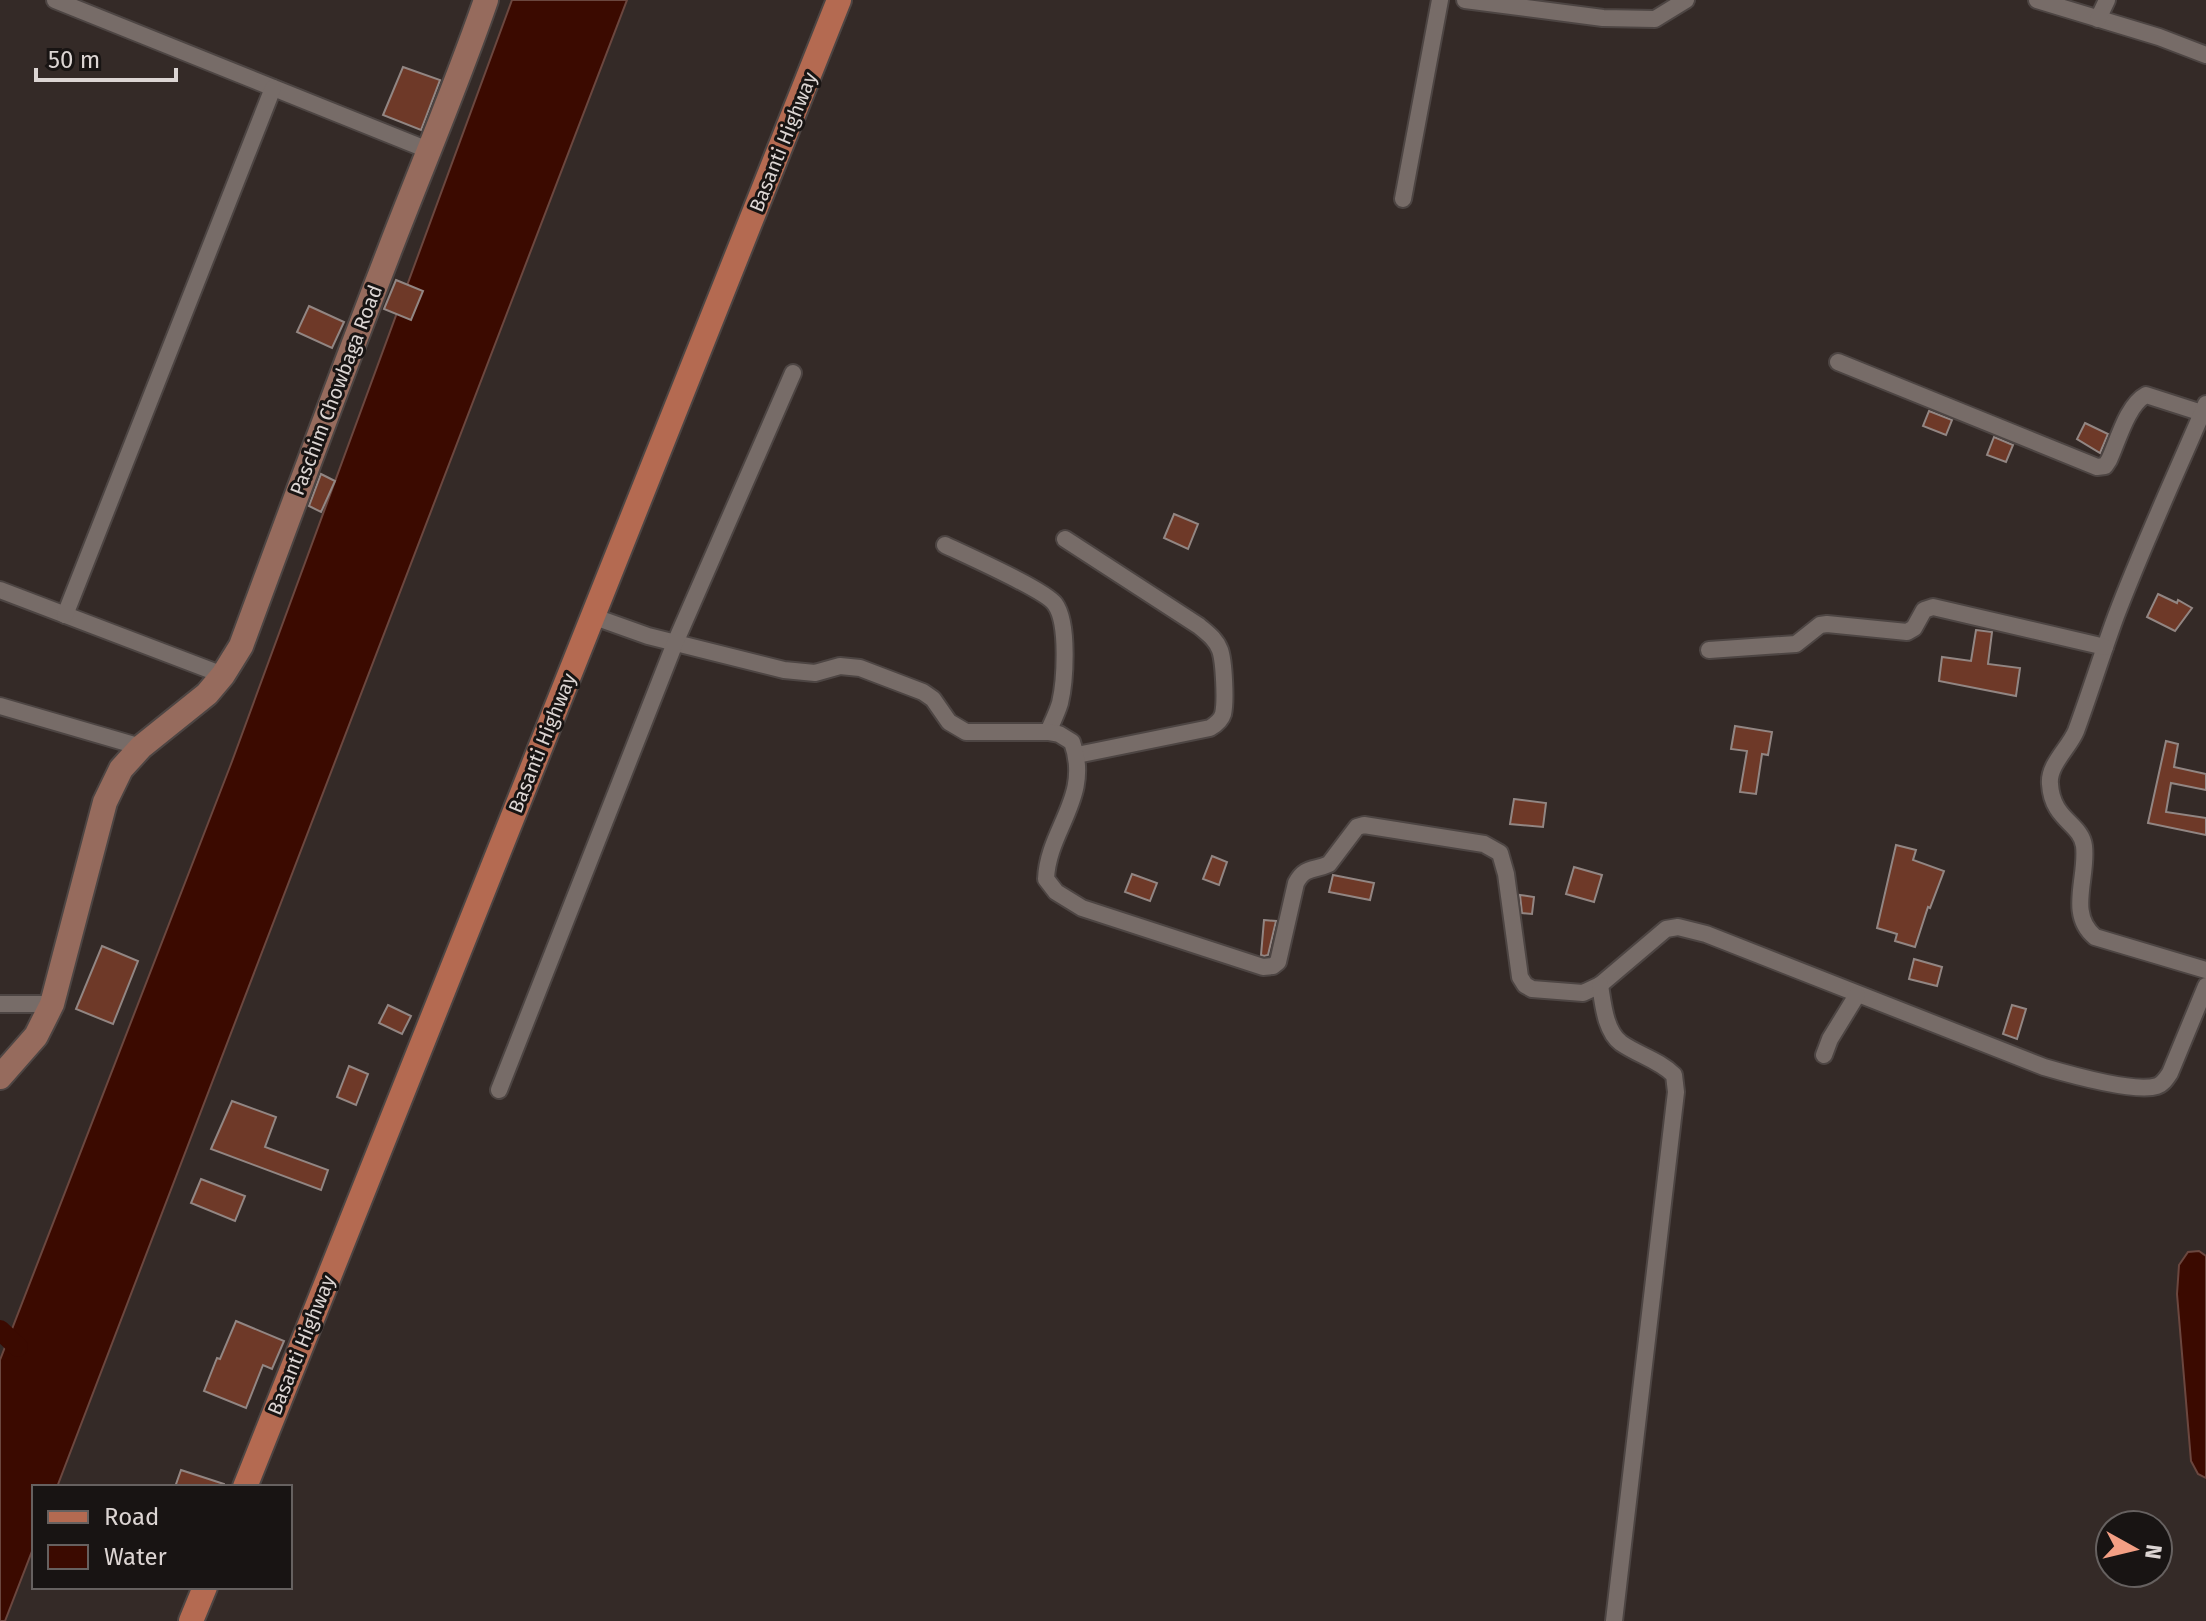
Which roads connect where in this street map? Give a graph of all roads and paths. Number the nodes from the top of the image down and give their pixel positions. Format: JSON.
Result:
{"nodes":[{"id":1,"x":55,"y":0,"type":"edge"},
{"id":2,"x":486,"y":0,"type":"edge"},
{"id":3,"x":839,"y":0,"type":"edge"},
{"id":4,"x":1440,"y":0,"type":"edge"},
{"id":5,"x":1465,"y":0,"type":"edge"},
{"id":6,"x":1686,"y":0,"type":"edge"},
{"id":7,"x":2037,"y":0,"type":"edge"},
{"id":8,"x":2107,"y":0,"type":"edge"},
{"id":9,"x":2098,"y":19,"type":"junction"},
{"id":10,"x":2206,"y":55,"type":"edge"},
{"id":11,"x":273,"y":88,"type":"junction"},
{"id":12,"x":428,"y":150,"type":"junction"},
{"id":13,"x":1403,"y":199,"type":"dead end"},
{"id":14,"x":1838,"y":362,"type":"dead end"},
{"id":15,"x":793,"y":373,"type":"dead end"},
{"id":16,"x":2204,"y":408,"type":"edge"},
{"id":17,"x":1065,"y":539,"type":"dead end"},
{"id":18,"x":945,"y":545,"type":"dead end"},
{"id":19,"x":0,"y":590,"type":"edge"},
{"id":20,"x":65,"y":615,"type":"junction"},
{"id":21,"x":604,"y":621,"type":"junction"},
{"id":22,"x":682,"y":645,"type":"junction"},
{"id":23,"x":2105,"y":647,"type":"junction"},
{"id":24,"x":1709,"y":650,"type":"dead end"},
{"id":25,"x":223,"y":675,"type":"junction"},
{"id":26,"x":0,"y":706,"type":"edge"},
{"id":27,"x":1048,"y":732,"type":"junction"},
{"id":28,"x":141,"y":747,"type":"junction"},
{"id":29,"x":1078,"y":762,"type":"junction"},
{"id":30,"x":2206,"y":970,"type":"edge"},
{"id":31,"x":1600,"y":985,"type":"junction"},
{"id":32,"x":2206,"y":986,"type":"edge"},
{"id":33,"x":1857,"y":995,"type":"junction"},
{"id":34,"x":0,"y":1004,"type":"edge"},
{"id":35,"x":52,"y":1004,"type":"junction"},
{"id":36,"x":1824,"y":1055,"type":"dead end"},
{"id":37,"x":0,"y":1077,"type":"edge"},
{"id":38,"x":499,"y":1090,"type":"dead end"},
{"id":39,"x":246,"y":1485,"type":"edge"},
{"id":40,"x":204,"y":1589,"type":"edge"},
{"id":41,"x":191,"y":1621,"type":"edge"},
{"id":42,"x":1614,"y":1621,"type":"edge"}],
"edges":[{"from":1,"to":11,"type":"street"},
{"from":2,"to":12,"type":"street","name":"Paschim Chowbaga Road"},
{"from":3,"to":21,"type":"main road","name":"Basanti Highway"},
{"from":4,"to":13,"type":"street"},
{"from":5,"to":6,"type":"street"},
{"from":7,"to":9,"type":"street"},
{"from":8,"to":9,"type":"street"},
{"from":9,"to":10,"type":"street"},
{"from":11,"to":12,"type":"street"},
{"from":11,"to":20,"type":"street"},
{"from":12,"to":25,"type":"street","name":"Paschim Chowbaga Road"},
{"from":14,"to":16,"type":"street"},
{"from":15,"to":22,"type":"street"},
{"from":16,"to":23,"type":"street"},
{"from":17,"to":29,"type":"street"},
{"from":18,"to":27,"type":"street"},
{"from":19,"to":20,"type":"street"},
{"from":20,"to":25,"type":"street"},
{"from":21,"to":22,"type":"street"},
{"from":21,"to":39,"type":"main road","name":"Basanti Highway"},
{"from":22,"to":27,"type":"street"},
{"from":22,"to":38,"type":"street"},
{"from":23,"to":24,"type":"street"},
{"from":23,"to":30,"type":"street"},
{"from":25,"to":28,"type":"street","name":"Paschim Chowbaga Road"},
{"from":26,"to":28,"type":"street"},
{"from":27,"to":29,"type":"street"},
{"from":28,"to":35,"type":"street","name":"Paschim Chowbaga Road"},
{"from":29,"to":31,"type":"street"},
{"from":31,"to":33,"type":"street"},
{"from":31,"to":42,"type":"street"},
{"from":32,"to":33,"type":"street"},
{"from":33,"to":36,"type":"street"},
{"from":34,"to":35,"type":"street"},
{"from":35,"to":37,"type":"street","name":"Paschim Chowbaga Road"},
{"from":40,"to":41,"type":"main road"}]}
